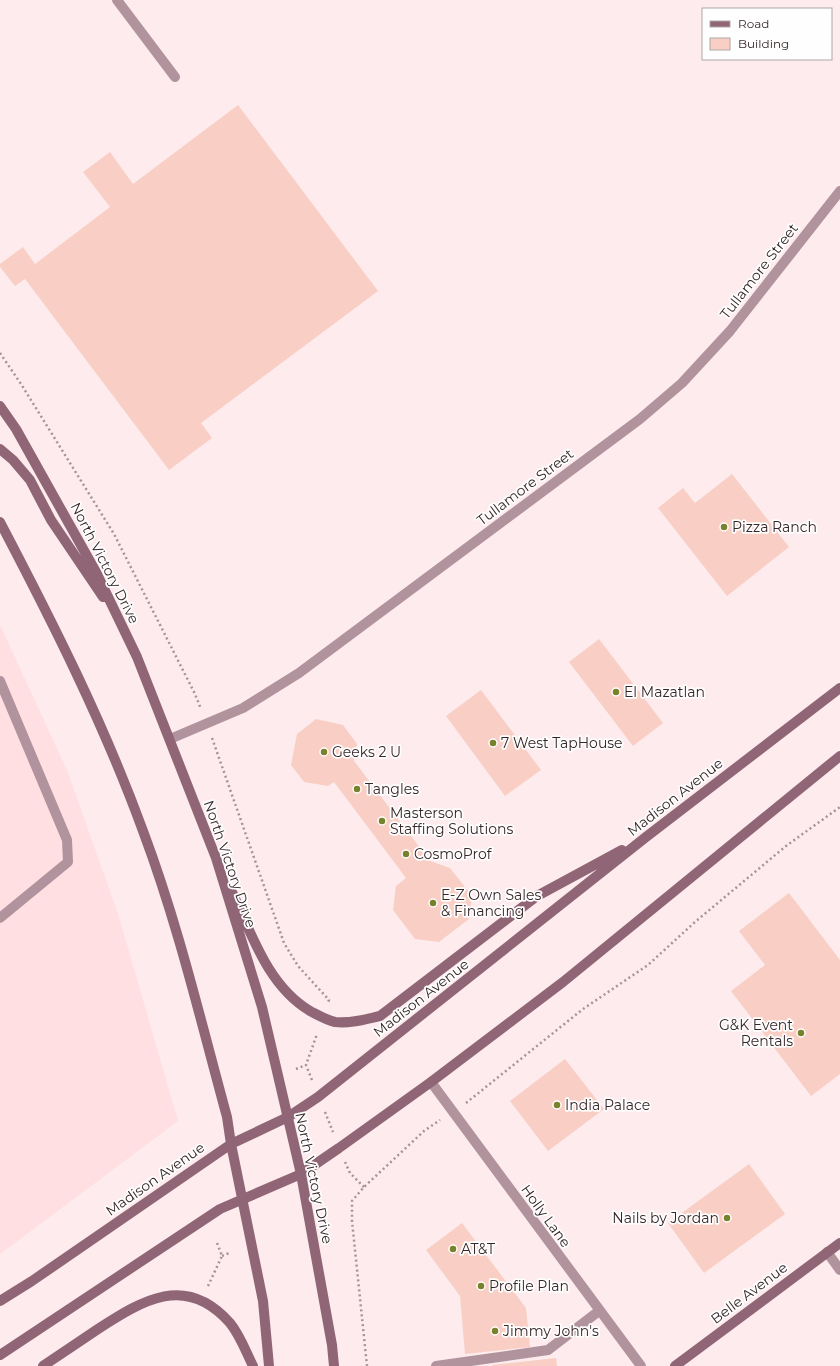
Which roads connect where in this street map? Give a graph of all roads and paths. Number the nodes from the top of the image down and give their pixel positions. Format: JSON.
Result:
{"nodes":[{"id":1,"x":117,"y":0,"type":"edge"},
{"id":2,"x":175,"y":77,"type":"dead end"},
{"id":3,"x":840,"y":191,"type":"edge"},
{"id":4,"x":0,"y":353,"type":"edge"},
{"id":5,"x":0,"y":406,"type":"edge"},
{"id":6,"x":0,"y":449,"type":"edge"},
{"id":7,"x":0,"y":522,"type":"edge"},
{"id":8,"x":122,"y":625,"type":"junction"},
{"id":9,"x":0,"y":681,"type":"edge"},
{"id":10,"x":840,"y":688,"type":"edge"},
{"id":11,"x":195,"y":694,"type":"dead end"},
{"id":12,"x":170,"y":739,"type":"junction"},
{"id":13,"x":216,"y":748,"type":"dead end"},
{"id":14,"x":840,"y":756,"type":"edge"},
{"id":15,"x":840,"y":807,"type":"edge"},
{"id":16,"x":646,"y":837,"type":"junction"},
{"id":17,"x":216,"y":858,"type":"junction"},
{"id":18,"x":0,"y":918,"type":"edge"},
{"id":19,"x":329,"y":1000,"type":"dead end"},
{"id":20,"x":317,"y":1035,"type":"dead end"},
{"id":21,"x":306,"y":1065,"type":"junction"},
{"id":22,"x":296,"y":1069,"type":"dead end"},
{"id":23,"x":430,"y":1082,"type":"junction"},
{"id":24,"x":318,"y":1097,"type":"junction"},
{"id":25,"x":470,"y":1100,"type":"dead end"},
{"id":26,"x":288,"y":1117,"type":"junction"},
{"id":27,"x":424,"y":1131,"type":"dead end"},
{"id":28,"x":231,"y":1144,"type":"junction"},
{"id":29,"x":339,"y":1148,"type":"junction"},
{"id":30,"x":302,"y":1174,"type":"junction"},
{"id":31,"x":364,"y":1187,"type":"junction"},
{"id":32,"x":243,"y":1200,"type":"junction"},
{"id":33,"x":216,"y":1243,"type":"dead end"},
{"id":34,"x":840,"y":1243,"type":"edge"},
{"id":35,"x":827,"y":1252,"type":"junction"},
{"id":36,"x":229,"y":1253,"type":"dead end"},
{"id":37,"x":222,"y":1256,"type":"junction"},
{"id":38,"x":840,"y":1270,"type":"edge"},
{"id":39,"x":207,"y":1288,"type":"dead end"},
{"id":40,"x":0,"y":1301,"type":"edge"},
{"id":41,"x":600,"y":1311,"type":"junction"},
{"id":42,"x":0,"y":1355,"type":"edge"},
{"id":43,"x":43,"y":1366,"type":"edge"},
{"id":44,"x":253,"y":1366,"type":"edge"},
{"id":45,"x":269,"y":1366,"type":"edge"},
{"id":46,"x":334,"y":1366,"type":"edge"},
{"id":47,"x":367,"y":1366,"type":"edge"},
{"id":48,"x":436,"y":1366,"type":"edge"},
{"id":49,"x":641,"y":1366,"type":"edge"},
{"id":50,"x":676,"y":1366,"type":"edge"}],
"edges":[{"from":1,"to":2,"type":"street"},
{"from":3,"to":12,"type":"street","name":"Tullamore Street"},
{"from":4,"to":11,"type":"path"},
{"from":5,"to":8,"type":"main road","name":"North Victory Drive"},
{"from":6,"to":8,"type":"main road"},
{"from":7,"to":28,"type":"main road"},
{"from":8,"to":12,"type":"main road","name":"North Victory Drive"},
{"from":9,"to":18,"type":"street"},
{"from":10,"to":16,"type":"main road","name":"Madison Avenue"},
{"from":12,"to":17,"type":"main road","name":"North Victory Drive"},
{"from":13,"to":19,"type":"path"},
{"from":14,"to":23,"type":"main road"},
{"from":15,"to":25,"type":"path"},
{"from":16,"to":17,"type":"main road"},
{"from":16,"to":24,"type":"main road","name":"Madison Avenue"},
{"from":17,"to":26,"type":"main road","name":"North Victory Drive"},
{"from":20,"to":21,"type":"path"},
{"from":21,"to":22,"type":"path"},
{"from":21,"to":24,"type":"path"},
{"from":23,"to":29,"type":"main road"},
{"from":23,"to":41,"type":"street","name":"Holly Lane"},
{"from":24,"to":26,"type":"main road","name":"Madison Avenue"},
{"from":24,"to":29,"type":"path"},
{"from":26,"to":28,"type":"main road","name":"Madison Avenue"},
{"from":26,"to":30,"type":"main road","name":"North Victory Drive"},
{"from":27,"to":31,"type":"path"},
{"from":28,"to":32,"type":"main road"},
{"from":28,"to":40,"type":"main road","name":"Madison Avenue"},
{"from":29,"to":30,"type":"main road"},
{"from":29,"to":31,"type":"path"},
{"from":30,"to":32,"type":"main road"},
{"from":30,"to":46,"type":"main road","name":"North Victory Drive"},
{"from":31,"to":47,"type":"path"},
{"from":32,"to":42,"type":"main road"},
{"from":32,"to":45,"type":"main road"},
{"from":33,"to":37,"type":"path"},
{"from":34,"to":35,"type":"main road","name":"Belle Avenue"},
{"from":35,"to":38,"type":"street"},
{"from":35,"to":50,"type":"main road","name":"Belle Avenue"},
{"from":36,"to":37,"type":"path"},
{"from":37,"to":39,"type":"path"},
{"from":41,"to":48,"type":"street"},
{"from":41,"to":49,"type":"street","name":"Holly Lane"},
{"from":43,"to":44,"type":"main road"}]}
